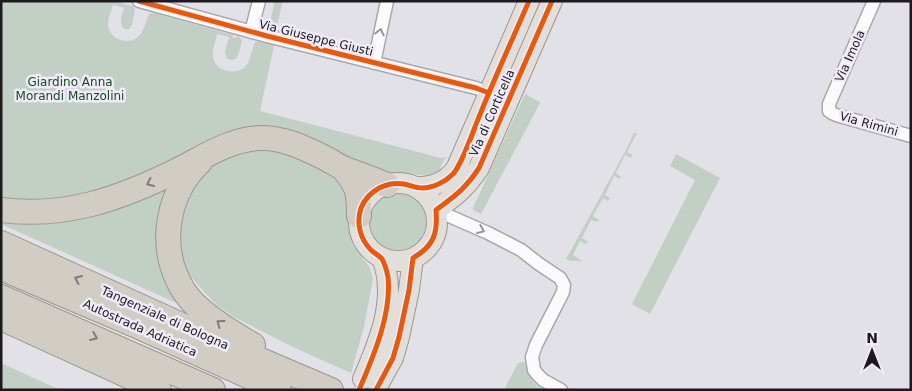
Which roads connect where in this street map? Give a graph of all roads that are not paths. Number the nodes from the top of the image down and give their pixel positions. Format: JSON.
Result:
{"nodes":[{"id":1,"x":139,"y":1,"type":"edge"},
{"id":2,"x":259,"y":1,"type":"edge"},
{"id":3,"x":387,"y":1,"type":"edge"},
{"id":4,"x":529,"y":1,"type":"edge"},
{"id":5,"x":552,"y":1,"type":"edge"},
{"id":6,"x":874,"y":1,"type":"edge"},
{"id":7,"x":251,"y":32,"type":"junction"},
{"id":8,"x":374,"y":63,"type":"junction"},
{"id":9,"x":488,"y":93,"type":"junction"},
{"id":10,"x":829,"y":110,"type":"joint"},
{"id":11,"x":911,"y":136,"type":"edge"},
{"id":12,"x":210,"y":154,"type":"junction"},
{"id":13,"x":343,"y":168,"type":"junction"},
{"id":14,"x":387,"y":185,"type":"junction"},
{"id":15,"x":416,"y":187,"type":"junction"},
{"id":16,"x":1,"y":210,"type":"edge"},
{"id":17,"x":436,"y":210,"type":"junction"},
{"id":18,"x":359,"y":216,"type":"junction"},
{"id":19,"x":1,"y":243,"type":"edge"},
{"id":20,"x":382,"y":258,"type":"junction"},
{"id":21,"x":413,"y":258,"type":"junction"},
{"id":22,"x":1,"y":268,"type":"edge"},
{"id":23,"x":1,"y":297,"type":"edge"},
{"id":24,"x":1,"y":318,"type":"edge"},
{"id":25,"x":326,"y":388,"type":"edge"},
{"id":26,"x":159,"y":390,"type":"edge"},
{"id":27,"x":213,"y":390,"type":"edge"},
{"id":28,"x":279,"y":390,"type":"edge"},
{"id":29,"x":561,"y":390,"type":"edge"}],
"edges":[{"from":1,"to":7,"type":"street","name":"Via Giuseppe Giusti"},
{"from":2,"to":7,"type":"street"},
{"from":8,"to":3,"type":"street","one_way":true},
{"from":4,"to":9,"type":"main road","name":"Via di Corticella"},
{"from":5,"to":17,"type":"main road","name":"Via di Corticella"},
{"from":6,"to":10,"type":"street","name":"Via Imola"},
{"from":7,"to":8,"type":"street","name":"Via Giuseppe Giusti"},
{"from":8,"to":9,"type":"street","name":"Via Giuseppe Giusti"},
{"from":9,"to":15,"type":"main road","name":"Via di Corticella"},
{"from":10,"to":11,"type":"street","name":"Via Rimini"},
{"from":12,"to":13,"type":"highway"},
{"from":12,"to":16,"type":"highway","one_way":true},
{"from":25,"to":12,"type":"highway","one_way":true},
{"from":13,"to":14,"type":"highway"},
{"from":13,"to":18,"type":"highway"},
{"from":14,"to":15,"type":"main road","name":"Via di Corticella"},
{"from":14,"to":18,"type":"main road"},
{"from":15,"to":17,"type":"main road"},
{"from":17,"to":21,"type":"main road"},
{"from":17,"to":29,"type":"street","one_way":true},
{"from":18,"to":20,"type":"main road"},
{"from":25,"to":19,"type":"highway","name":"Tangenziale di Bologna","one_way":true},
{"from":20,"to":21,"type":"main road"},
{"from":20,"to":21,"type":"main road"},
{"from":22,"to":28,"type":"highway","name":"Autostrada Adriatica"},
{"from":23,"to":27,"type":"highway","one_way":true},
{"from":24,"to":26,"type":"highway"}]}
